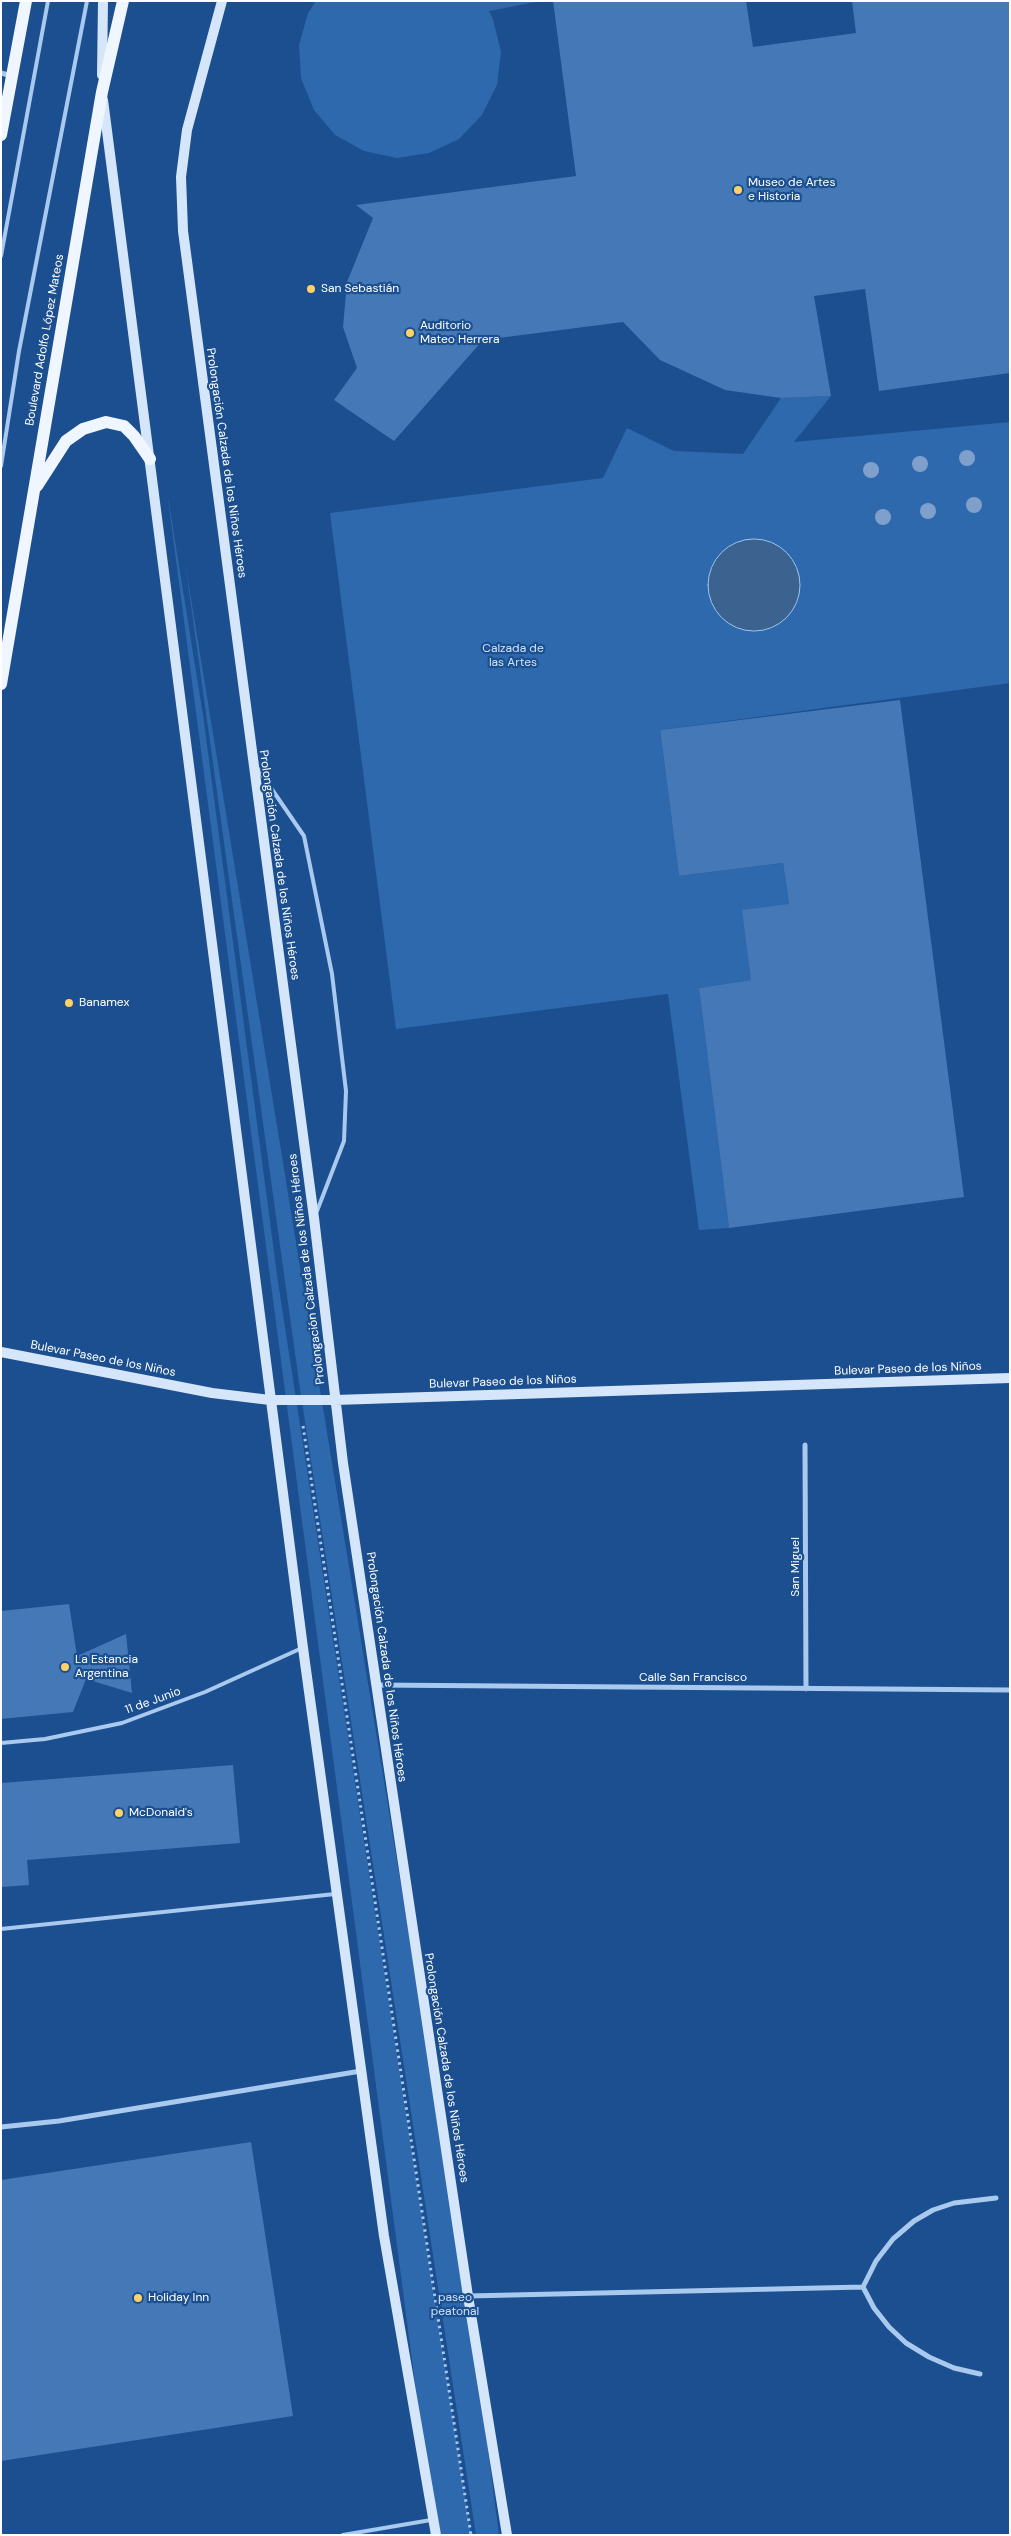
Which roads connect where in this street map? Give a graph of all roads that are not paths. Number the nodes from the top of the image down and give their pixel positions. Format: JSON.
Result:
{"nodes":[{"id":1,"x":26,"y":1,"type":"edge"},
{"id":2,"x":48,"y":1,"type":"edge"},
{"id":3,"x":87,"y":1,"type":"edge"},
{"id":4,"x":103,"y":1,"type":"edge"},
{"id":5,"x":123,"y":1,"type":"edge"},
{"id":6,"x":222,"y":1,"type":"edge"},
{"id":7,"x":7,"y":75,"type":"edge"},
{"id":8,"x":102,"y":92,"type":"junction"},
{"id":9,"x":1,"y":135,"type":"edge"},
{"id":10,"x":1,"y":256,"type":"edge"},
{"id":11,"x":150,"y":459,"type":"junction"},
{"id":12,"x":1,"y":466,"type":"edge"},
{"id":13,"x":33,"y":493,"type":"junction"},
{"id":14,"x":1,"y":684,"type":"edge"},
{"id":15,"x":253,"y":761,"type":"junction"},
{"id":16,"x":314,"y":1218,"type":"junction"},
{"id":17,"x":1,"y":1352,"type":"edge"},
{"id":18,"x":1010,"y":1378,"type":"edge"},
{"id":19,"x":270,"y":1400,"type":"junction"},
{"id":20,"x":335,"y":1400,"type":"junction"},
{"id":21,"x":805,"y":1445,"type":"dead end"},
{"id":22,"x":303,"y":1648,"type":"junction"},
{"id":23,"x":376,"y":1685,"type":"junction"},
{"id":24,"x":806,"y":1688,"type":"junction"},
{"id":25,"x":1010,"y":1690,"type":"edge"},
{"id":26,"x":1,"y":1742,"type":"edge"},
{"id":27,"x":338,"y":1894,"type":"junction"},
{"id":28,"x":1,"y":1929,"type":"edge"},
{"id":29,"x":362,"y":2071,"type":"junction"},
{"id":30,"x":1,"y":2127,"type":"edge"},
{"id":31,"x":996,"y":2198,"type":"dead end"},
{"id":32,"x":862,"y":2287,"type":"junction"},
{"id":33,"x":468,"y":2296,"type":"junction"},
{"id":34,"x":980,"y":2374,"type":"dead end"},
{"id":35,"x":434,"y":2520,"type":"junction"},
{"id":36,"x":344,"y":2535,"type":"edge"},
{"id":37,"x":436,"y":2535,"type":"edge"},
{"id":38,"x":507,"y":2535,"type":"edge"}],
"edges":[{"from":1,"to":7,"type":"main road"},
{"from":2,"to":10,"type":"lane"},
{"from":3,"to":12,"type":"lane"},
{"from":4,"to":8,"type":"street"},
{"from":5,"to":8,"type":"main road","name":"Boulevard Adolfo López Mateos"},
{"from":6,"to":15,"type":"street","name":"Prolongación Calzada de los Niños Héroes"},
{"from":7,"to":9,"type":"main road"},
{"from":8,"to":11,"type":"street"},
{"from":8,"to":13,"type":"main road","name":"Boulevard Adolfo López Mateos"},
{"from":11,"to":13,"type":"main road"},
{"from":11,"to":19,"type":"street"},
{"from":13,"to":14,"type":"main road","name":"Boulevard Adolfo López Mateos"},
{"from":15,"to":16,"type":"street","name":"Prolongación Calzada de los Niños Héroes"},
{"from":15,"to":16,"type":"lane"},
{"from":16,"to":20,"type":"street","name":"Prolongación Calzada de los Niños Héroes"},
{"from":17,"to":19,"type":"street","name":"Bulevar Paseo de los Niños"},
{"from":18,"to":20,"type":"street","name":"Bulevar Paseo de los Niños"},
{"from":19,"to":20,"type":"street","name":"Bulevar Paseo de los Niños"},
{"from":19,"to":22,"type":"street"},
{"from":20,"to":23,"type":"street","name":"Prolongación Calzada de los Niños Héroes"},
{"from":21,"to":24,"type":"street","name":"San Miguel"},
{"from":22,"to":26,"type":"lane","name":"11 de Junio"},
{"from":22,"to":27,"type":"street"},
{"from":23,"to":24,"type":"street","name":"Calle San Francisco"},
{"from":23,"to":33,"type":"street","name":"Prolongación Calzada de los Niños Héroes"},
{"from":24,"to":25,"type":"street","name":"Calle San Francisco"},
{"from":27,"to":28,"type":"lane"},
{"from":27,"to":29,"type":"street"},
{"from":29,"to":30,"type":"street"},
{"from":29,"to":35,"type":"street"},
{"from":31,"to":32,"type":"street"},
{"from":32,"to":33,"type":"street"},
{"from":32,"to":34,"type":"street"},
{"from":33,"to":38,"type":"street","name":"Prolongación Calzada de los Niños Héroes"},
{"from":35,"to":36,"type":"lane"},
{"from":35,"to":37,"type":"street"}]}
